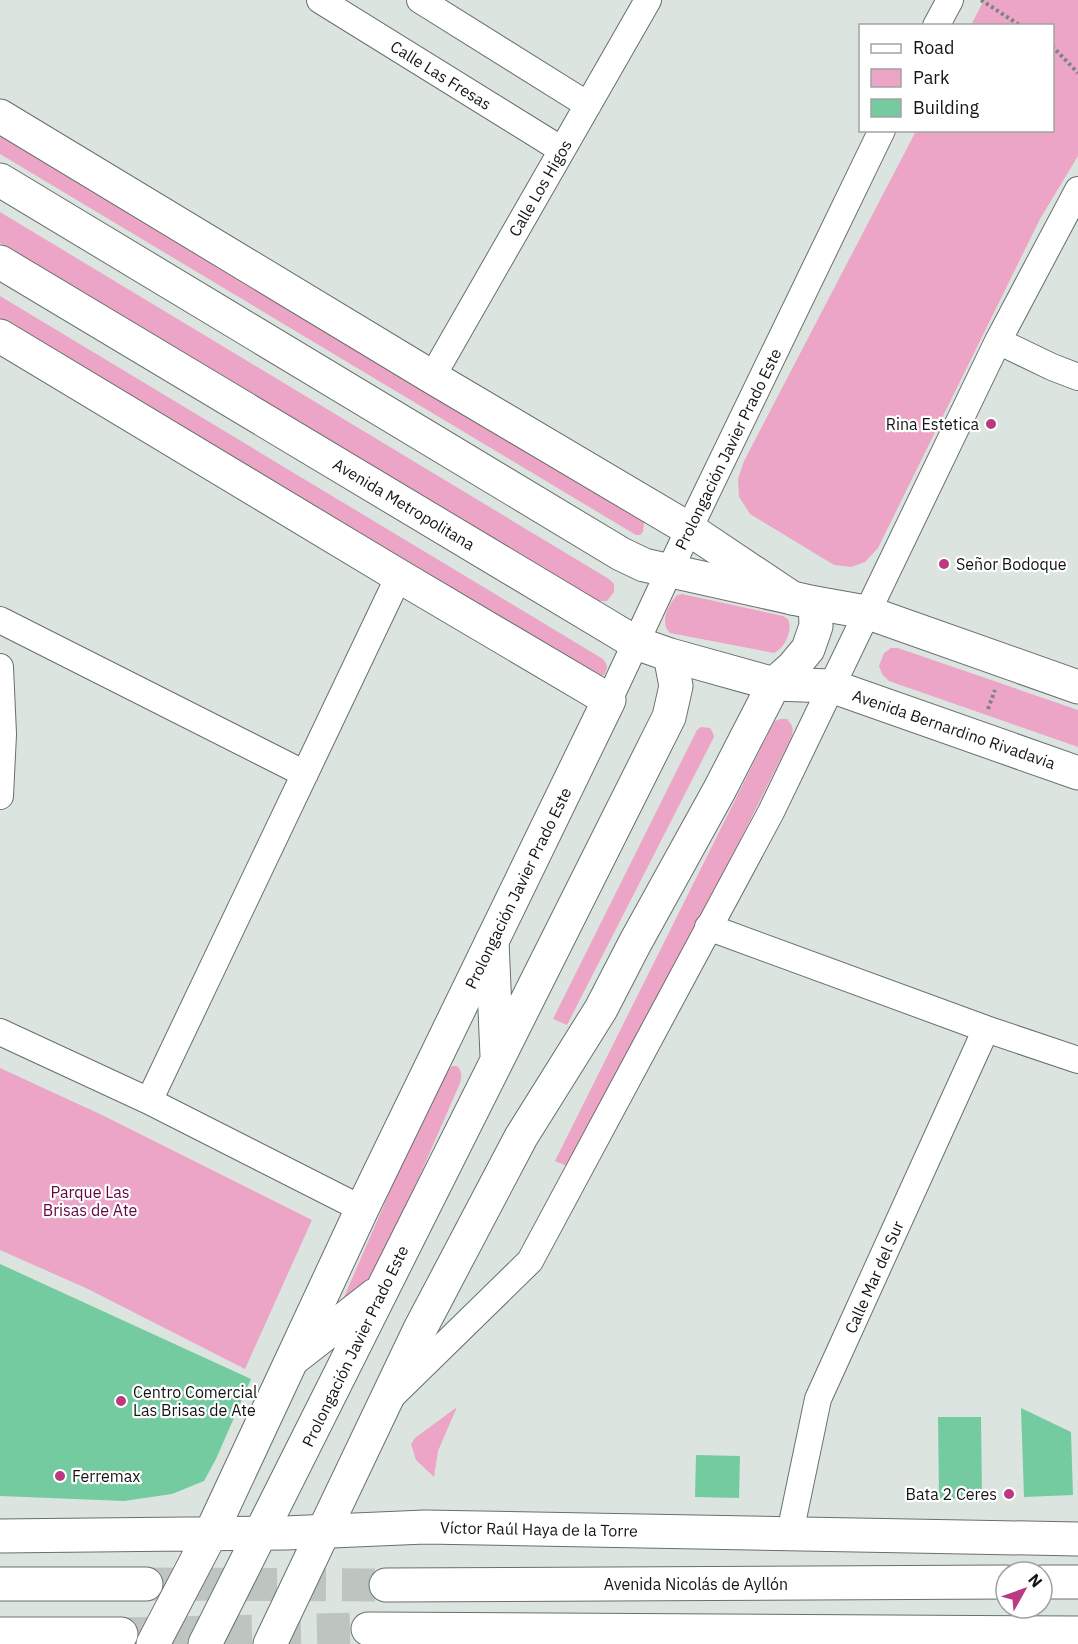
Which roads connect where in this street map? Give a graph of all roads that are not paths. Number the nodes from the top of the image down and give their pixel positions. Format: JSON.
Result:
{"nodes":[{"id":1,"x":320,"y":0,"type":"edge"},
{"id":2,"x":420,"y":0,"type":"edge"},
{"id":3,"x":648,"y":0,"type":"edge"},
{"id":4,"x":950,"y":0,"type":"edge"},
{"id":5,"x":937,"y":24,"type":"edge"},
{"id":6,"x":588,"y":105,"type":"junction"},
{"id":7,"x":0,"y":116,"type":"edge"},
{"id":8,"x":881,"y":132,"type":"edge"},
{"id":9,"x":562,"y":150,"type":"junction"},
{"id":10,"x":0,"y":180,"type":"edge"},
{"id":11,"x":1078,"y":190,"type":"edge"},
{"id":12,"x":0,"y":262,"type":"edge"},
{"id":13,"x":0,"y":336,"type":"edge"},
{"id":14,"x":998,"y":341,"type":"junction"},
{"id":15,"x":432,"y":377,"type":"junction"},
{"id":16,"x":1078,"y":377,"type":"edge"},
{"id":17,"x":689,"y":529,"type":"junction"},
{"id":18,"x":670,"y":571,"type":"junction"},
{"id":19,"x":399,"y":576,"type":"junction"},
{"id":20,"x":803,"y":600,"type":"junction"},
{"id":21,"x":866,"y":612,"type":"junction"},
{"id":22,"x":0,"y":620,"type":"edge"},
{"id":23,"x":636,"y":643,"type":"junction"},
{"id":24,"x":670,"y":656,"type":"junction"},
{"id":25,"x":0,"y":674,"type":"edge"},
{"id":26,"x":774,"y":684,"type":"junction"},
{"id":27,"x":831,"y":686,"type":"junction"},
{"id":28,"x":1078,"y":687,"type":"edge"},
{"id":29,"x":609,"y":700,"type":"junction"},
{"id":30,"x":1078,"y":773,"type":"edge"},
{"id":31,"x":305,"y":774,"type":"junction"},
{"id":32,"x":0,"y":796,"type":"edge"},
{"id":33,"x":708,"y":927,"type":"junction"},
{"id":34,"x":492,"y":941,"type":"junction"},
{"id":35,"x":986,"y":1029,"type":"junction"},
{"id":36,"x":0,"y":1032,"type":"edge"},
{"id":37,"x":498,"y":1059,"type":"junction"},
{"id":38,"x":1078,"y":1060,"type":"edge"},
{"id":39,"x":149,"y":1101,"type":"junction"},
{"id":40,"x":362,"y":1209,"type":"junction"},
{"id":41,"x":383,"y":1288,"type":"junction"},
{"id":42,"x":293,"y":1359,"type":"junction"},
{"id":43,"x":384,"y":1404,"type":"junction"},
{"id":44,"x":323,"y":1531,"type":"junction"},
{"id":45,"x":262,"y":1532,"type":"junction"},
{"id":46,"x":211,"y":1533,"type":"junction"},
{"id":47,"x":790,"y":1533,"type":"junction"},
{"id":48,"x":0,"y":1536,"type":"edge"},
{"id":49,"x":1078,"y":1539,"type":"edge"},
{"id":50,"x":994,"y":1582,"type":"edge"},
{"id":51,"x":1054,"y":1582,"type":"edge"},
{"id":52,"x":1078,"y":1582,"type":"edge"},
{"id":53,"x":0,"y":1584,"type":"edge"},
{"id":54,"x":146,"y":1584,"type":"tunnel mouth"},
{"id":55,"x":386,"y":1585,"type":"tunnel mouth"},
{"id":56,"x":368,"y":1629,"type":"tunnel mouth"},
{"id":57,"x":1078,"y":1633,"type":"edge"},
{"id":58,"x":0,"y":1634,"type":"edge"},
{"id":59,"x":121,"y":1634,"type":"tunnel mouth"},
{"id":60,"x":153,"y":1644,"type":"edge"},
{"id":61,"x":205,"y":1644,"type":"edge"},
{"id":62,"x":270,"y":1644,"type":"edge"}],
"edges":[{"from":1,"to":9,"type":"street","name":"Calle Las Fresas"},
{"from":2,"to":6,"type":"street"},
{"from":3,"to":6,"type":"street","name":"Calle Los Higos"},
{"from":4,"to":5,"type":"street"},
{"from":6,"to":9,"type":"street","name":"Calle Los Higos"},
{"from":7,"to":15,"type":"main road"},
{"from":8,"to":17,"type":"street","name":"Prolongación Javier Prado Este"},
{"from":9,"to":15,"type":"street","name":"Calle Los Higos"},
{"from":10,"to":18,"type":"main road"},
{"from":11,"to":14,"type":"street"},
{"from":12,"to":23,"type":"main road","name":"Avenida Metropolitana"},
{"from":13,"to":19,"type":"main road"},
{"from":14,"to":16,"type":"street"},
{"from":14,"to":21,"type":"street"},
{"from":15,"to":17,"type":"main road"},
{"from":17,"to":18,"type":"street","name":"Prolongación Javier Prado Este"},
{"from":17,"to":20,"type":"main road"},
{"from":18,"to":20,"type":"main road"},
{"from":18,"to":23,"type":"street","name":"Prolongación Javier Prado Este"},
{"from":19,"to":29,"type":"main road"},
{"from":19,"to":31,"type":"street"},
{"from":20,"to":21,"type":"main road"},
{"from":20,"to":26,"type":"main road"},
{"from":21,"to":27,"type":"street"},
{"from":21,"to":28,"type":"main road"},
{"from":22,"to":31,"type":"street"},
{"from":23,"to":24,"type":"main road","name":"Avenida Metropolitana"},
{"from":23,"to":29,"type":"street","name":"Prolongación Javier Prado Este"},
{"from":24,"to":26,"type":"main road","name":"Avenida Metropolitana"},
{"from":24,"to":37,"type":"main road","name":"Prolongación Javier Prado Este"},
{"from":25,"to":32,"type":"street"},
{"from":26,"to":27,"type":"main road","name":"Avenida Metropolitana"},
{"from":26,"to":43,"type":"main road"},
{"from":27,"to":30,"type":"main road","name":"Avenida Bernardino Rivadavia"},
{"from":27,"to":33,"type":"street"},
{"from":29,"to":34,"type":"main road","name":"Prolongación Javier Prado Este"},
{"from":31,"to":39,"type":"street"},
{"from":33,"to":35,"type":"street"},
{"from":33,"to":43,"type":"street"},
{"from":34,"to":37,"type":"main road"},
{"from":34,"to":40,"type":"main road","name":"Prolongación Javier Prado Este"},
{"from":35,"to":38,"type":"street"},
{"from":35,"to":47,"type":"street","name":"Calle Mar del Sur"},
{"from":36,"to":39,"type":"street"},
{"from":37,"to":41,"type":"main road","name":"Prolongación Javier Prado Este"},
{"from":39,"to":40,"type":"street"},
{"from":40,"to":42,"type":"main road","name":"Prolongación Javier Prado Este"},
{"from":41,"to":42,"type":"main road"},
{"from":41,"to":45,"type":"main road","name":"Prolongación Javier Prado Este"},
{"from":42,"to":46,"type":"main road","name":"Prolongación Javier Prado Este"},
{"from":43,"to":44,"type":"main road"},
{"from":44,"to":45,"type":"main road","name":"Víctor Raúl Haya de la Torre"},
{"from":44,"to":47,"type":"main road","name":"Víctor Raúl Haya de la Torre"},
{"from":44,"to":62,"type":"main road"},
{"from":45,"to":46,"type":"main road","name":"Víctor Raúl Haya de la Torre"},
{"from":45,"to":61,"type":"main road","name":"Prolongación Javier Prado Este"},
{"from":46,"to":48,"type":"main road","name":"Víctor Raúl Haya de la Torre"},
{"from":46,"to":60,"type":"main road","name":"Prolongación Javier Prado Este"},
{"from":47,"to":49,"type":"main road","name":"Víctor Raúl Haya de la Torre"},
{"from":50,"to":55,"type":"main road","name":"Avenida Nicolás de Ayllón"},
{"from":51,"to":52,"type":"main road"},
{"from":53,"to":54,"type":"main road"},
{"from":56,"to":57,"type":"main road"},
{"from":58,"to":59,"type":"main road"}]}
